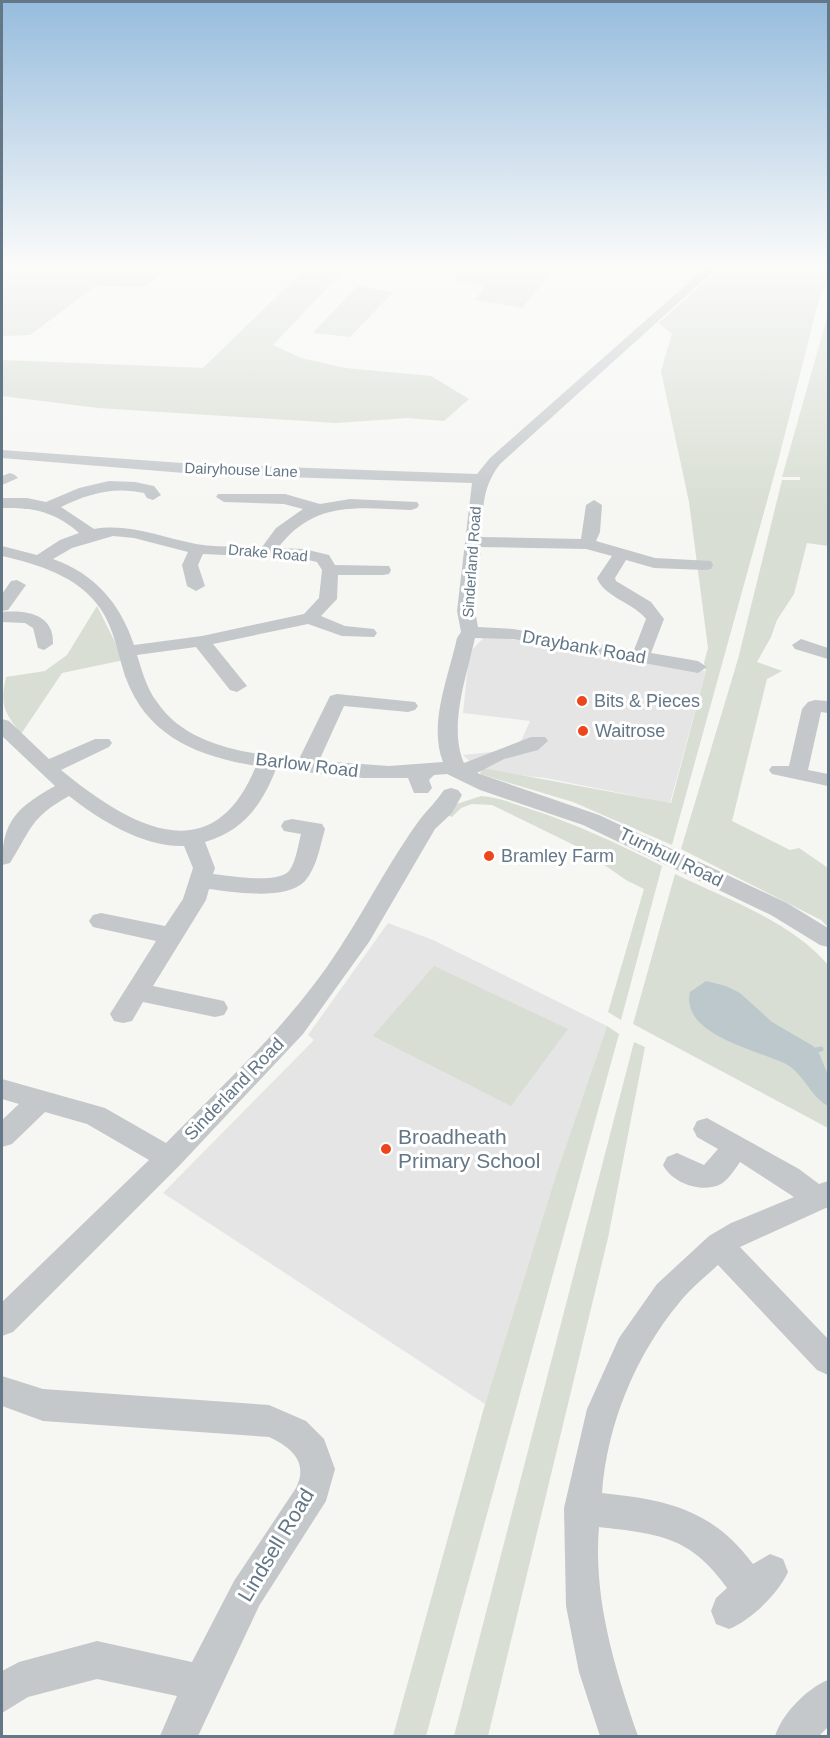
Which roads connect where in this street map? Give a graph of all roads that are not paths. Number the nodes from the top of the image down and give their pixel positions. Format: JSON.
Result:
{"nodes":[{"id":1,"x":620,"y":349,"type":"edge"},
{"id":2,"x":2,"y":454,"type":"edge"},
{"id":3,"x":481,"y":479,"type":"junction"},
{"id":4,"x":153,"y":495,"type":"dead end"},
{"id":5,"x":224,"y":497,"type":"dead end"},
{"id":6,"x":2,"y":503,"type":"edge"},
{"id":7,"x":411,"y":505,"type":"dead end"},
{"id":8,"x":594,"y":505,"type":"dead end"},
{"id":9,"x":48,"y":507,"type":"junction"},
{"id":10,"x":314,"y":507,"type":"junction"},
{"id":11,"x":90,"y":535,"type":"junction"},
{"id":12,"x":473,"y":542,"type":"junction"},
{"id":13,"x":587,"y":544,"type":"junction"},
{"id":14,"x":197,"y":549,"type":"junction"},
{"id":15,"x":268,"y":550,"type":"junction"},
{"id":16,"x":2,"y":552,"type":"edge"},
{"id":17,"x":630,"y":557,"type":"junction"},
{"id":18,"x":40,"y":560,"type":"junction"},
{"id":19,"x":705,"y":565,"type":"dead end"},
{"id":20,"x":330,"y":570,"type":"junction"},
{"id":21,"x":382,"y":570,"type":"dead end"},
{"id":22,"x":16,"y":585,"type":"dead end"},
{"id":23,"x":196,"y":586,"type":"dead end"},
{"id":24,"x":2,"y":606,"type":"edge"},
{"id":25,"x":2,"y":617,"type":"edge"},
{"id":26,"x":309,"y":618,"type":"junction"},
{"id":27,"x":470,"y":632,"type":"junction"},
{"id":28,"x":368,"y":633,"type":"dead end"},
{"id":29,"x":202,"y":640,"type":"junction"},
{"id":30,"x":44,"y":644,"type":"dead end"},
{"id":31,"x":801,"y":645,"type":"dead end"},
{"id":32,"x":127,"y":651,"type":"junction"},
{"id":33,"x":828,"y":654,"type":"edge"},
{"id":34,"x":640,"y":657,"type":"junction"},
{"id":35,"x":698,"y":668,"type":"dead end"},
{"id":36,"x":237,"y":686,"type":"dead end"},
{"id":37,"x":408,"y":706,"type":"dead end"},
{"id":38,"x":828,"y":707,"type":"edge"},
{"id":39,"x":2,"y":725,"type":"edge"},
{"id":40,"x":538,"y":741,"type":"dead end"},
{"id":41,"x":102,"y":743,"type":"dead end"},
{"id":42,"x":447,"y":750,"type":"junction"},
{"id":43,"x":268,"y":764,"type":"junction"},
{"id":44,"x":306,"y":766,"type":"junction"},
{"id":45,"x":47,"y":768,"type":"junction"},
{"id":46,"x":426,"y":779,"type":"junction"},
{"id":47,"x":828,"y":780,"type":"edge"},
{"id":48,"x":457,"y":781,"type":"junction"},
{"id":49,"x":69,"y":787,"type":"junction"},
{"id":50,"x":428,"y":825,"type":"junction"},
{"id":51,"x":292,"y":826,"type":"dead end"},
{"id":52,"x":192,"y":837,"type":"junction"},
{"id":53,"x":2,"y":858,"type":"edge"},
{"id":54,"x":200,"y":881,"type":"junction"},
{"id":55,"x":101,"y":921,"type":"dead end"},
{"id":56,"x":171,"y":936,"type":"junction"},
{"id":57,"x":828,"y":939,"type":"edge"},
{"id":58,"x":137,"y":992,"type":"junction"},
{"id":59,"x":215,"y":1008,"type":"dead end"},
{"id":60,"x":123,"y":1014,"type":"dead end"},
{"id":61,"x":2,"y":1089,"type":"edge"},
{"id":62,"x":40,"y":1101,"type":"junction"},
{"id":63,"x":707,"y":1129,"type":"dead end"},
{"id":64,"x":2,"y":1136,"type":"edge"},
{"id":65,"x":737,"y":1146,"type":"junction"},
{"id":66,"x":168,"y":1158,"type":"junction"},
{"id":67,"x":677,"y":1165,"type":"dead end"},
{"id":68,"x":823,"y":1196,"type":"edge"},
{"id":69,"x":719,"y":1245,"type":"junction"},
{"id":70,"x":2,"y":1322,"type":"edge"},
{"id":71,"x":828,"y":1360,"type":"edge"},
{"id":72,"x":2,"y":1391,"type":"edge"},
{"id":73,"x":581,"y":1508,"type":"junction"},
{"id":74,"x":750,"y":1591,"type":"dead end"},
{"id":75,"x":202,"y":1683,"type":"junction"},
{"id":76,"x":2,"y":1694,"type":"edge"},
{"id":77,"x":828,"y":1699,"type":"edge"},
{"id":78,"x":179,"y":1737,"type":"edge"},
{"id":79,"x":619,"y":1737,"type":"edge"},
{"id":80,"x":794,"y":1737,"type":"edge"}],
"edges":[{"from":1,"to":3,"type":"street"},
{"from":2,"to":3,"type":"street","name":"Dairyhouse Lane"},
{"from":3,"to":12,"type":"street","name":"Sinderland Road"},
{"from":4,"to":9,"type":"street"},
{"from":5,"to":10,"type":"street"},
{"from":6,"to":9,"type":"street"},
{"from":7,"to":10,"type":"street"},
{"from":8,"to":13,"type":"street"},
{"from":9,"to":11,"type":"street"},
{"from":10,"to":15,"type":"street"},
{"from":11,"to":14,"type":"street","name":"Drake Road"},
{"from":11,"to":18,"type":"street","name":"Drake Road"},
{"from":12,"to":13,"type":"street"},
{"from":12,"to":27,"type":"street","name":"Sinderland Road"},
{"from":13,"to":17,"type":"street"},
{"from":14,"to":15,"type":"street","name":"Drake Road"},
{"from":14,"to":23,"type":"street"},
{"from":15,"to":20,"type":"street","name":"Drake Road"},
{"from":16,"to":18,"type":"street","name":"Barlow Road"},
{"from":17,"to":19,"type":"street"},
{"from":17,"to":34,"type":"street"},
{"from":18,"to":32,"type":"street","name":"Barlow Road"},
{"from":20,"to":21,"type":"street"},
{"from":20,"to":26,"type":"street","name":"Drake Road"},
{"from":22,"to":24,"type":"street"},
{"from":25,"to":30,"type":"street"},
{"from":26,"to":28,"type":"street"},
{"from":26,"to":29,"type":"street"},
{"from":27,"to":34,"type":"street","name":"Draybank Road"},
{"from":27,"to":42,"type":"street","name":"Sinderland Road"},
{"from":29,"to":32,"type":"street"},
{"from":29,"to":36,"type":"street"},
{"from":31,"to":33,"type":"street"},
{"from":32,"to":43,"type":"street","name":"Barlow Road"},
{"from":34,"to":35,"type":"street","name":"Draybank Road"},
{"from":37,"to":44,"type":"street"},
{"from":38,"to":47,"type":"street"},
{"from":39,"to":45,"type":"street"},
{"from":40,"to":48,"type":"street"},
{"from":41,"to":45,"type":"street"},
{"from":42,"to":46,"type":"street"},
{"from":42,"to":48,"type":"street"},
{"from":43,"to":44,"type":"street","name":"Barlow Road"},
{"from":43,"to":52,"type":"street"},
{"from":44,"to":46,"type":"street","name":"Barlow Road"},
{"from":45,"to":49,"type":"street"},
{"from":46,"to":48,"type":"street"},
{"from":46,"to":48,"type":"street"},
{"from":46,"to":50,"type":"street"},
{"from":48,"to":50,"type":"street","name":"Sinderland Road"},
{"from":48,"to":57,"type":"street","name":"Turnbull Road"},
{"from":49,"to":52,"type":"street"},
{"from":49,"to":53,"type":"street"},
{"from":50,"to":66,"type":"street","name":"Sinderland Road"},
{"from":51,"to":54,"type":"street"},
{"from":52,"to":54,"type":"street"},
{"from":54,"to":56,"type":"street"},
{"from":55,"to":56,"type":"street"},
{"from":56,"to":58,"type":"street"},
{"from":58,"to":59,"type":"street"},
{"from":58,"to":60,"type":"street"},
{"from":61,"to":62,"type":"street"},
{"from":62,"to":64,"type":"street"},
{"from":62,"to":66,"type":"street"},
{"from":63,"to":65,"type":"street"},
{"from":65,"to":67,"type":"street"},
{"from":65,"to":68,"type":"street"},
{"from":66,"to":70,"type":"street","name":"Sinderland Road"},
{"from":68,"to":69,"type":"street"},
{"from":69,"to":71,"type":"street"},
{"from":69,"to":73,"type":"street"},
{"from":72,"to":75,"type":"street","name":"Lindsell Road"},
{"from":73,"to":74,"type":"street"},
{"from":73,"to":79,"type":"street"},
{"from":75,"to":76,"type":"street"},
{"from":75,"to":78,"type":"street","name":"Lindsell Road"},
{"from":77,"to":80,"type":"street"}]}
